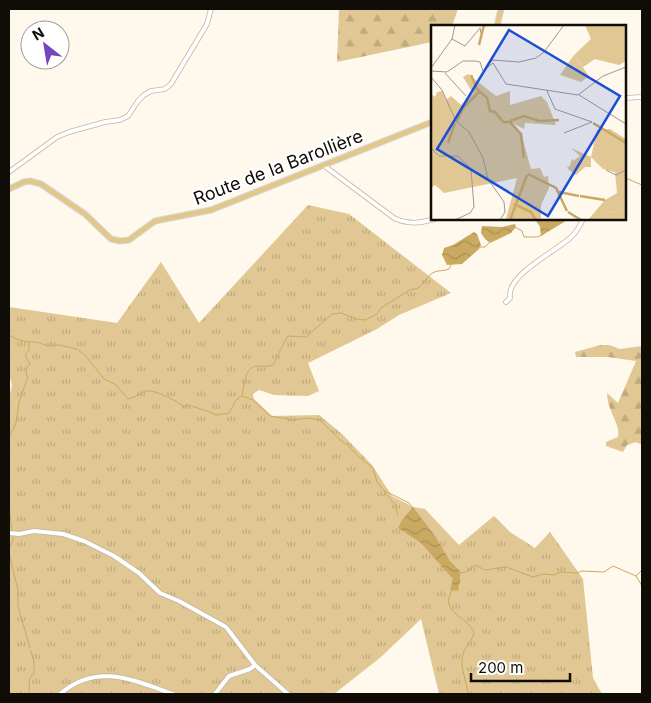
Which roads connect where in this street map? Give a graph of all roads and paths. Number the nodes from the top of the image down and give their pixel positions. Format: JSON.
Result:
{"nodes":[{"id":1,"x":210,"y":9,"type":"edge"},
{"id":2,"x":501,"y":9,"type":"edge"},
{"id":3,"x":497,"y":25,"type":"edge"},
{"id":4,"x":642,"y":97,"type":"edge"},
{"id":5,"x":626,"y":98,"type":"edge"},
{"id":6,"x":431,"y":122,"type":"edge"},
{"id":7,"x":322,"y":166,"type":"junction"},
{"id":8,"x":9,"y":172,"type":"edge"},
{"id":9,"x":9,"y":189,"type":"edge"},
{"id":10,"x":431,"y":220,"type":"edge"},
{"id":11,"x":582,"y":220,"type":"edge"},
{"id":12,"x":506,"y":302,"type":"dead end"},
{"id":13,"x":9,"y":533,"type":"edge"},
{"id":14,"x":256,"y":665,"type":"junction"},
{"id":15,"x":60,"y":694,"type":"edge"},
{"id":16,"x":173,"y":694,"type":"edge"},
{"id":17,"x":215,"y":694,"type":"edge"},
{"id":18,"x":288,"y":694,"type":"edge"}],
"edges":[{"from":1,"to":8,"type":"street"},
{"from":2,"to":3,"type":"main road"},
{"from":4,"to":5,"type":"street"},
{"from":6,"to":7,"type":"main road","name":"Route de la Barollière"},
{"from":7,"to":9,"type":"main road","name":"Route de la Barollière"},
{"from":7,"to":10,"type":"street"},
{"from":11,"to":12,"type":"street"},
{"from":13,"to":14,"type":"street"},
{"from":14,"to":17,"type":"street"},
{"from":14,"to":18,"type":"street"},
{"from":15,"to":16,"type":"street"}]}
